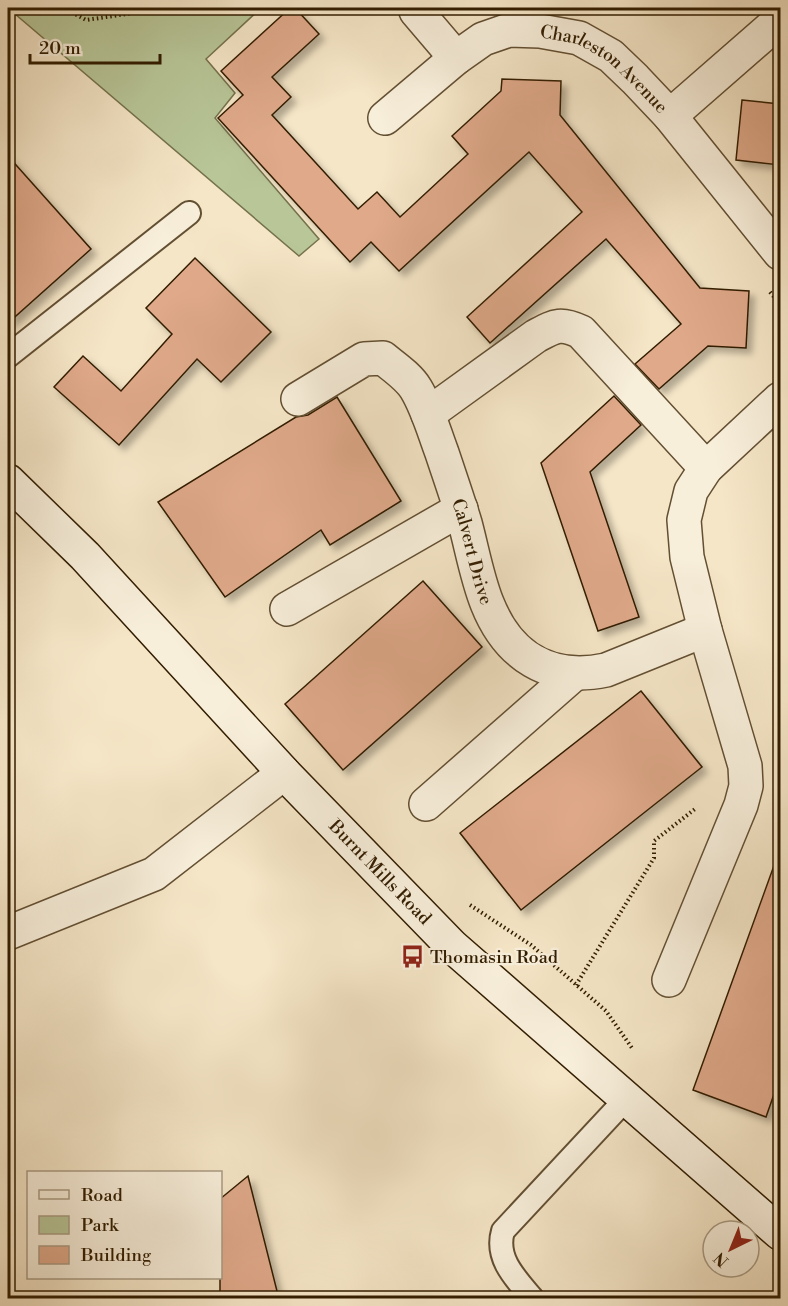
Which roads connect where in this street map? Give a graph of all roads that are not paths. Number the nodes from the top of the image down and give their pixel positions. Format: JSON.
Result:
{"nodes":[{"id":1,"x":416,"y":11,"type":"dead end"},
{"id":2,"x":780,"y":20,"type":"edge"},
{"id":3,"x":456,"y":58,"type":"junction"},
{"id":4,"x":670,"y":116,"type":"junction"},
{"id":5,"x":385,"y":118,"type":"dead end"},
{"id":6,"x":189,"y":213,"type":"dead end"},
{"id":7,"x":780,"y":254,"type":"edge"},
{"id":8,"x":8,"y":356,"type":"edge"},
{"id":9,"x":298,"y":399,"type":"dead end"},
{"id":10,"x":780,"y":399,"type":"edge"},
{"id":11,"x":428,"y":414,"type":"junction"},
{"id":12,"x":706,"y":468,"type":"junction"},
{"id":13,"x":8,"y":481,"type":"edge"},
{"id":14,"x":461,"y":509,"type":"junction"},
{"id":15,"x":287,"y":609,"type":"dead end"},
{"id":16,"x":705,"y":630,"type":"junction"},
{"id":17,"x":574,"y":674,"type":"junction"},
{"id":18,"x":284,"y":773,"type":"junction"},
{"id":19,"x":426,"y":804,"type":"dead end"},
{"id":20,"x":8,"y":933,"type":"edge"},
{"id":21,"x":669,"y":980,"type":"dead end"},
{"id":22,"x":626,"y":1099,"type":"junction"},
{"id":23,"x":780,"y":1233,"type":"edge"},
{"id":24,"x":531,"y":1299,"type":"edge"}],
"edges":[{"from":1,"to":3,"type":"street"},
{"from":2,"to":4,"type":"street"},
{"from":3,"to":4,"type":"street","name":"Charleston Avenue"},
{"from":3,"to":5,"type":"street","name":"Charleston Avenue"},
{"from":4,"to":7,"type":"street","name":"Charleston Avenue"},
{"from":6,"to":8,"type":"lane"},
{"from":9,"to":11,"type":"street","name":"Calvert Drive"},
{"from":10,"to":12,"type":"street"},
{"from":11,"to":12,"type":"street"},
{"from":11,"to":14,"type":"street","name":"Calvert Drive"},
{"from":12,"to":16,"type":"street"},
{"from":13,"to":18,"type":"street","name":"Burnt Mills Road"},
{"from":14,"to":15,"type":"street"},
{"from":14,"to":17,"type":"street","name":"Calvert Drive"},
{"from":16,"to":17,"type":"street","name":"Calvert Drive"},
{"from":16,"to":21,"type":"street"},
{"from":17,"to":19,"type":"street"},
{"from":18,"to":20,"type":"street"},
{"from":18,"to":22,"type":"street","name":"Burnt Mills Road"},
{"from":22,"to":23,"type":"street","name":"Burnt Mills Road"},
{"from":22,"to":24,"type":"lane"}]}
